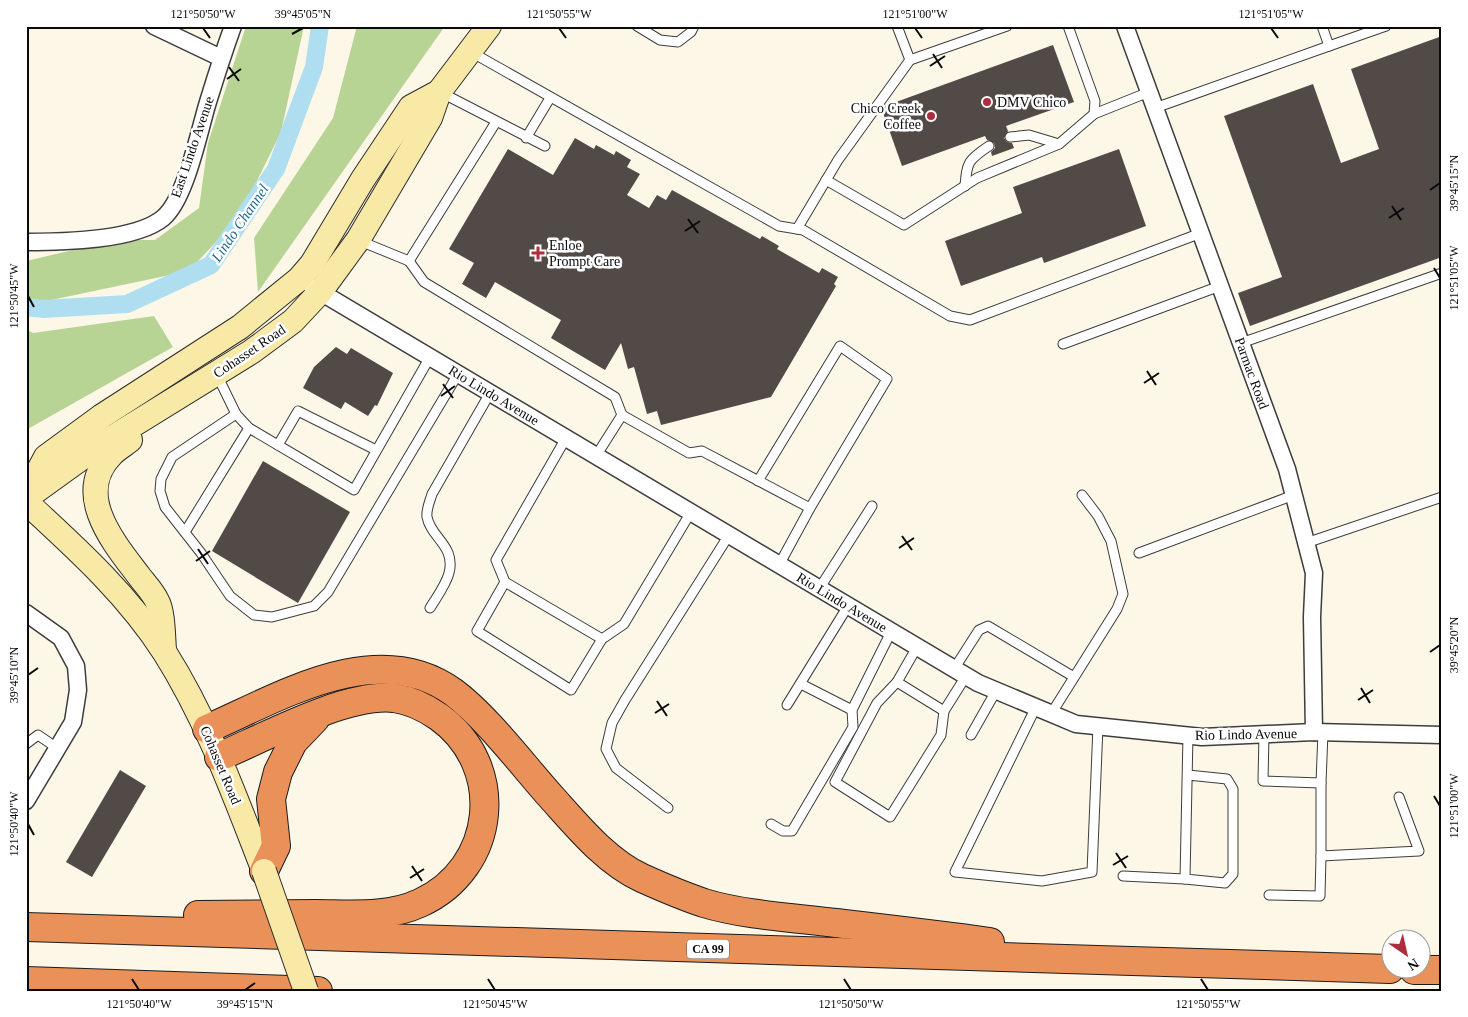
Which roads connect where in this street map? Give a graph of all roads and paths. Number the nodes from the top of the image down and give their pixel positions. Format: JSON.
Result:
{"nodes":[{"id":1,"x":154,"y":26,"type":"edge"},
{"id":2,"x":233,"y":26,"type":"edge"},
{"id":3,"x":489,"y":26,"type":"edge"},
{"id":4,"x":637,"y":26,"type":"edge"},
{"id":5,"x":694,"y":26,"type":"edge"},
{"id":6,"x":897,"y":26,"type":"edge"},
{"id":7,"x":1007,"y":26,"type":"edge"},
{"id":8,"x":1068,"y":26,"type":"edge"},
{"id":9,"x":1125,"y":26,"type":"edge"},
{"id":10,"x":1322,"y":26,"type":"edge"},
{"id":11,"x":1386,"y":26,"type":"edge"},
{"id":12,"x":1373,"y":28,"type":"edge"},
{"id":13,"x":1330,"y":46,"type":"junction"},
{"id":14,"x":471,"y":52,"type":"junction"},
{"id":15,"x":221,"y":58,"type":"junction"},
{"id":16,"x":910,"y":60,"type":"junction"},
{"id":17,"x":439,"y":92,"type":"junction"},
{"id":18,"x":1149,"y":92,"type":"junction"},
{"id":19,"x":550,"y":98,"type":"junction"},
{"id":20,"x":1155,"y":108,"type":"junction"},
{"id":21,"x":1094,"y":114,"type":"junction"},
{"id":22,"x":496,"y":122,"type":"junction"},
{"id":23,"x":1010,"y":137,"type":"dead end"},
{"id":24,"x":526,"y":138,"type":"junction"},
{"id":25,"x":1059,"y":144,"type":"junction"},
{"id":26,"x":545,"y":146,"type":"dead end"},
{"id":27,"x":989,"y":146,"type":"dead end"},
{"id":28,"x":826,"y":180,"type":"junction"},
{"id":29,"x":964,"y":186,"type":"junction"},
{"id":30,"x":797,"y":229,"type":"junction"},
{"id":31,"x":1200,"y":234,"type":"junction"},
{"id":32,"x":358,"y":240,"type":"junction"},
{"id":33,"x":26,"y":242,"type":"edge"},
{"id":34,"x":409,"y":261,"type":"junction"},
{"id":35,"x":1442,"y":273,"type":"edge"},
{"id":36,"x":299,"y":279,"type":"junction"},
{"id":37,"x":1220,"y":286,"type":"junction"},
{"id":38,"x":320,"y":292,"type":"junction"},
{"id":39,"x":1241,"y":343,"type":"junction"},
{"id":40,"x":1064,"y":344,"type":"dead end"},
{"id":41,"x":430,"y":357,"type":"junction"},
{"id":42,"x":217,"y":374,"type":"junction"},
{"id":43,"x":458,"y":374,"type":"junction"},
{"id":44,"x":490,"y":393,"type":"junction"},
{"id":45,"x":173,"y":400,"type":"junction"},
{"id":46,"x":236,"y":414,"type":"junction"},
{"id":47,"x":622,"y":415,"type":"junction"},
{"id":48,"x":249,"y":428,"type":"junction"},
{"id":49,"x":566,"y":438,"type":"junction"},
{"id":50,"x":278,"y":445,"type":"junction"},
{"id":51,"x":376,"y":450,"type":"junction"},
{"id":52,"x":596,"y":456,"type":"junction"},
{"id":53,"x":758,"y":481,"type":"junction"},
{"id":54,"x":1082,"y":495,"type":"dead end"},
{"id":55,"x":1294,"y":495,"type":"junction"},
{"id":56,"x":26,"y":496,"type":"edge"},
{"id":57,"x":1442,"y":497,"type":"edge"},
{"id":58,"x":26,"y":502,"type":"edge"},
{"id":59,"x":872,"y":506,"type":"dead end"},
{"id":60,"x":810,"y":508,"type":"junction"},
{"id":61,"x":691,"y":512,"type":"junction"},
{"id":62,"x":185,"y":532,"type":"junction"},
{"id":63,"x":730,"y":535,"type":"junction"},
{"id":64,"x":1306,"y":543,"type":"junction"},
{"id":65,"x":1139,"y":553,"type":"dead end"},
{"id":66,"x":779,"y":565,"type":"junction"},
{"id":67,"x":505,"y":582,"type":"junction"},
{"id":68,"x":819,"y":589,"type":"junction"},
{"id":69,"x":848,"y":606,"type":"junction"},
{"id":70,"x":430,"y":608,"type":"dead end"},
{"id":71,"x":26,"y":613,"type":"edge"},
{"id":72,"x":891,"y":632,"type":"junction"},
{"id":73,"x":602,"y":639,"type":"junction"},
{"id":74,"x":917,"y":647,"type":"junction"},
{"id":75,"x":164,"y":652,"type":"junction"},
{"id":76,"x":960,"y":672,"type":"junction"},
{"id":77,"x":1074,"y":677,"type":"junction"},
{"id":78,"x":896,"y":682,"type":"junction"},
{"id":79,"x":801,"y":684,"type":"junction"},
{"id":80,"x":996,"y":691,"type":"junction"},
{"id":81,"x":787,"y":706,"type":"dead end"},
{"id":82,"x":852,"y":710,"type":"junction"},
{"id":83,"x":1044,"y":710,"type":"junction"},
{"id":84,"x":944,"y":711,"type":"junction"},
{"id":85,"x":319,"y":714,"type":"junction"},
{"id":86,"x":1098,"y":726,"type":"junction"},
{"id":87,"x":207,"y":729,"type":"junction"},
{"id":88,"x":1318,"y":732,"type":"junction"},
{"id":89,"x":1264,"y":734,"type":"junction"},
{"id":90,"x":971,"y":735,"type":"dead end"},
{"id":91,"x":1442,"y":735,"type":"edge"},
{"id":92,"x":1188,"y":736,"type":"junction"},
{"id":93,"x":844,"y":742,"type":"junction"},
{"id":94,"x":26,"y":744,"type":"edge"},
{"id":95,"x":854,"y":747,"type":"junction"},
{"id":96,"x":57,"y":748,"type":"junction"},
{"id":97,"x":220,"y":757,"type":"junction"},
{"id":98,"x":1188,"y":775,"type":"junction"},
{"id":99,"x":1321,"y":783,"type":"junction"},
{"id":100,"x":1399,"y":797,"type":"dead end"},
{"id":101,"x":26,"y":801,"type":"edge"},
{"id":102,"x":668,"y":808,"type":"dead end"},
{"id":103,"x":771,"y":824,"type":"dead end"},
{"id":104,"x":1321,"y":856,"type":"junction"},
{"id":105,"x":264,"y":871,"type":"junction"},
{"id":106,"x":1123,"y":876,"type":"dead end"},
{"id":107,"x":1184,"y":879,"type":"junction"},
{"id":108,"x":1269,"y":894,"type":"dead end"},
{"id":109,"x":26,"y":927,"type":"edge"},
{"id":110,"x":67,"y":928,"type":"junction"},
{"id":111,"x":1033,"y":959,"type":"junction"},
{"id":112,"x":1380,"y":969,"type":"edge"},
{"id":113,"x":26,"y":981,"type":"edge"},
{"id":114,"x":306,"y":991,"type":"edge"},
{"id":115,"x":318,"y":991,"type":"edge"}],
"edges":[{"from":1,"to":15,"type":"street"},
{"from":2,"to":15,"type":"street","name":"East Lindo Avenue"},
{"from":3,"to":14,"type":"main road","name":"Cohasset Road"},
{"from":4,"to":5,"type":"lane"},
{"from":6,"to":16,"type":"lane"},
{"from":7,"to":16,"type":"lane"},
{"from":8,"to":21,"type":"lane"},
{"from":9,"to":18,"type":"street","name":"Parmac Road"},
{"from":10,"to":13,"type":"lane"},
{"from":11,"to":12,"type":"lane"},
{"from":12,"to":13,"type":"lane"},
{"from":13,"to":20,"type":"lane"},
{"from":14,"to":17,"type":"main road","name":"Cohasset Road"},
{"from":14,"to":19,"type":"lane"},
{"from":15,"to":33,"type":"street","name":"East Lindo Avenue"},
{"from":16,"to":28,"type":"lane"},
{"from":17,"to":22,"type":"lane"},
{"from":17,"to":32,"type":"main road","name":"Cohasset Road"},
{"from":17,"to":36,"type":"main road","name":"Cohasset Road"},
{"from":18,"to":20,"type":"street","name":"Parmac Road"},
{"from":18,"to":21,"type":"lane"},
{"from":19,"to":24,"type":"lane"},
{"from":19,"to":30,"type":"lane"},
{"from":20,"to":31,"type":"street","name":"Parmac Road"},
{"from":21,"to":25,"type":"lane"},
{"from":22,"to":24,"type":"lane"},
{"from":22,"to":34,"type":"lane"},
{"from":23,"to":25,"type":"lane"},
{"from":24,"to":26,"type":"lane"},
{"from":25,"to":29,"type":"lane"},
{"from":27,"to":29,"type":"lane"},
{"from":28,"to":29,"type":"lane"},
{"from":28,"to":30,"type":"lane"},
{"from":30,"to":31,"type":"lane"},
{"from":31,"to":37,"type":"street","name":"Parmac Road"},
{"from":32,"to":34,"type":"lane"},
{"from":32,"to":38,"type":"main road","name":"Cohasset Road"},
{"from":34,"to":47,"type":"lane"},
{"from":35,"to":39,"type":"lane"},
{"from":36,"to":38,"type":"street","name":"Rio Lindo Avenue"},
{"from":36,"to":56,"type":"main road","name":"Cohasset Road"},
{"from":37,"to":39,"type":"street","name":"Parmac Road"},
{"from":37,"to":40,"type":"lane"},
{"from":38,"to":41,"type":"street","name":"Rio Lindo Avenue"},
{"from":38,"to":42,"type":"main road","name":"Cohasset Road"},
{"from":39,"to":55,"type":"street","name":"Parmac Road"},
{"from":41,"to":43,"type":"street","name":"Rio Lindo Avenue"},
{"from":41,"to":51,"type":"lane"},
{"from":42,"to":45,"type":"main road","name":"Cohasset Road"},
{"from":42,"to":46,"type":"lane"},
{"from":43,"to":44,"type":"street","name":"Rio Lindo Avenue"},
{"from":43,"to":62,"type":"lane"},
{"from":44,"to":49,"type":"street","name":"Rio Lindo Avenue"},
{"from":44,"to":70,"type":"lane"},
{"from":45,"to":56,"type":"main road","name":"Cohasset Road"},
{"from":45,"to":75,"type":"main road"},
{"from":46,"to":48,"type":"lane"},
{"from":46,"to":62,"type":"lane"},
{"from":47,"to":52,"type":"lane"},
{"from":47,"to":53,"type":"lane"},
{"from":48,"to":50,"type":"lane"},
{"from":48,"to":62,"type":"lane"},
{"from":49,"to":52,"type":"street","name":"Rio Lindo Avenue"},
{"from":49,"to":67,"type":"lane"},
{"from":50,"to":51,"type":"lane"},
{"from":50,"to":51,"type":"lane"},
{"from":52,"to":61,"type":"street","name":"Rio Lindo Avenue"},
{"from":53,"to":60,"type":"lane"},
{"from":53,"to":60,"type":"lane"},
{"from":54,"to":77,"type":"lane"},
{"from":55,"to":64,"type":"street","name":"Parmac Road"},
{"from":55,"to":65,"type":"lane"},
{"from":57,"to":64,"type":"lane"},
{"from":58,"to":75,"type":"main road","name":"Cohasset Road"},
{"from":59,"to":68,"type":"lane"},
{"from":60,"to":66,"type":"lane"},
{"from":61,"to":63,"type":"street","name":"Rio Lindo Avenue"},
{"from":61,"to":73,"type":"lane"},
{"from":63,"to":66,"type":"street","name":"Rio Lindo Avenue"},
{"from":63,"to":102,"type":"lane"},
{"from":64,"to":88,"type":"street","name":"Parmac Road"},
{"from":66,"to":68,"type":"street","name":"Rio Lindo Avenue"},
{"from":67,"to":73,"type":"lane"},
{"from":67,"to":73,"type":"lane"},
{"from":68,"to":69,"type":"street","name":"Rio Lindo Avenue"},
{"from":69,"to":72,"type":"street","name":"Rio Lindo Avenue"},
{"from":69,"to":79,"type":"lane"},
{"from":71,"to":96,"type":"street"},
{"from":72,"to":74,"type":"street","name":"Rio Lindo Avenue"},
{"from":72,"to":82,"type":"lane"},
{"from":74,"to":76,"type":"street","name":"Rio Lindo Avenue"},
{"from":74,"to":78,"type":"lane"},
{"from":75,"to":87,"type":"main road","name":"Cohasset Road"},
{"from":76,"to":77,"type":"lane"},
{"from":76,"to":80,"type":"street","name":"Rio Lindo Avenue"},
{"from":76,"to":84,"type":"lane"},
{"from":77,"to":83,"type":"lane"},
{"from":78,"to":84,"type":"lane"},
{"from":78,"to":95,"type":"lane"},
{"from":79,"to":81,"type":"lane"},
{"from":79,"to":82,"type":"lane"},
{"from":80,"to":83,"type":"street","name":"Rio Lindo Avenue"},
{"from":80,"to":90,"type":"lane"},
{"from":82,"to":93,"type":"lane"},
{"from":83,"to":86,"type":"street","name":"Rio Lindo Avenue"},
{"from":83,"to":86,"type":"lane"},
{"from":84,"to":95,"type":"lane"},
{"from":85,"to":97,"type":"highway"},
{"from":85,"to":105,"type":"highway"},
{"from":85,"to":110,"type":"highway"},
{"from":86,"to":92,"type":"street","name":"Rio Lindo Avenue"},
{"from":87,"to":97,"type":"main road","name":"Cohasset Road"},
{"from":87,"to":111,"type":"highway"},
{"from":88,"to":89,"type":"street","name":"Rio Lindo Avenue"},
{"from":88,"to":91,"type":"street","name":"Rio Lindo Avenue"},
{"from":88,"to":99,"type":"lane"},
{"from":89,"to":92,"type":"street","name":"Rio Lindo Avenue"},
{"from":89,"to":99,"type":"lane"},
{"from":92,"to":98,"type":"lane"},
{"from":93,"to":95,"type":"lane"},
{"from":93,"to":103,"type":"lane"},
{"from":94,"to":96,"type":"lane"},
{"from":96,"to":101,"type":"street"},
{"from":97,"to":105,"type":"main road","name":"Cohasset Road"},
{"from":98,"to":107,"type":"lane"},
{"from":98,"to":107,"type":"lane"},
{"from":99,"to":104,"type":"lane"},
{"from":100,"to":104,"type":"lane"},
{"from":104,"to":108,"type":"lane"},
{"from":105,"to":114,"type":"main road","name":"Cohasset Road","bridge":true},
{"from":106,"to":107,"type":"lane"},
{"from":109,"to":110,"type":"highway","number":"CA 99"},
{"from":110,"to":111,"type":"highway","number":"CA 99"},
{"from":111,"to":112,"type":"highway","number":"CA 99"},
{"from":113,"to":115,"type":"highway"}]}
